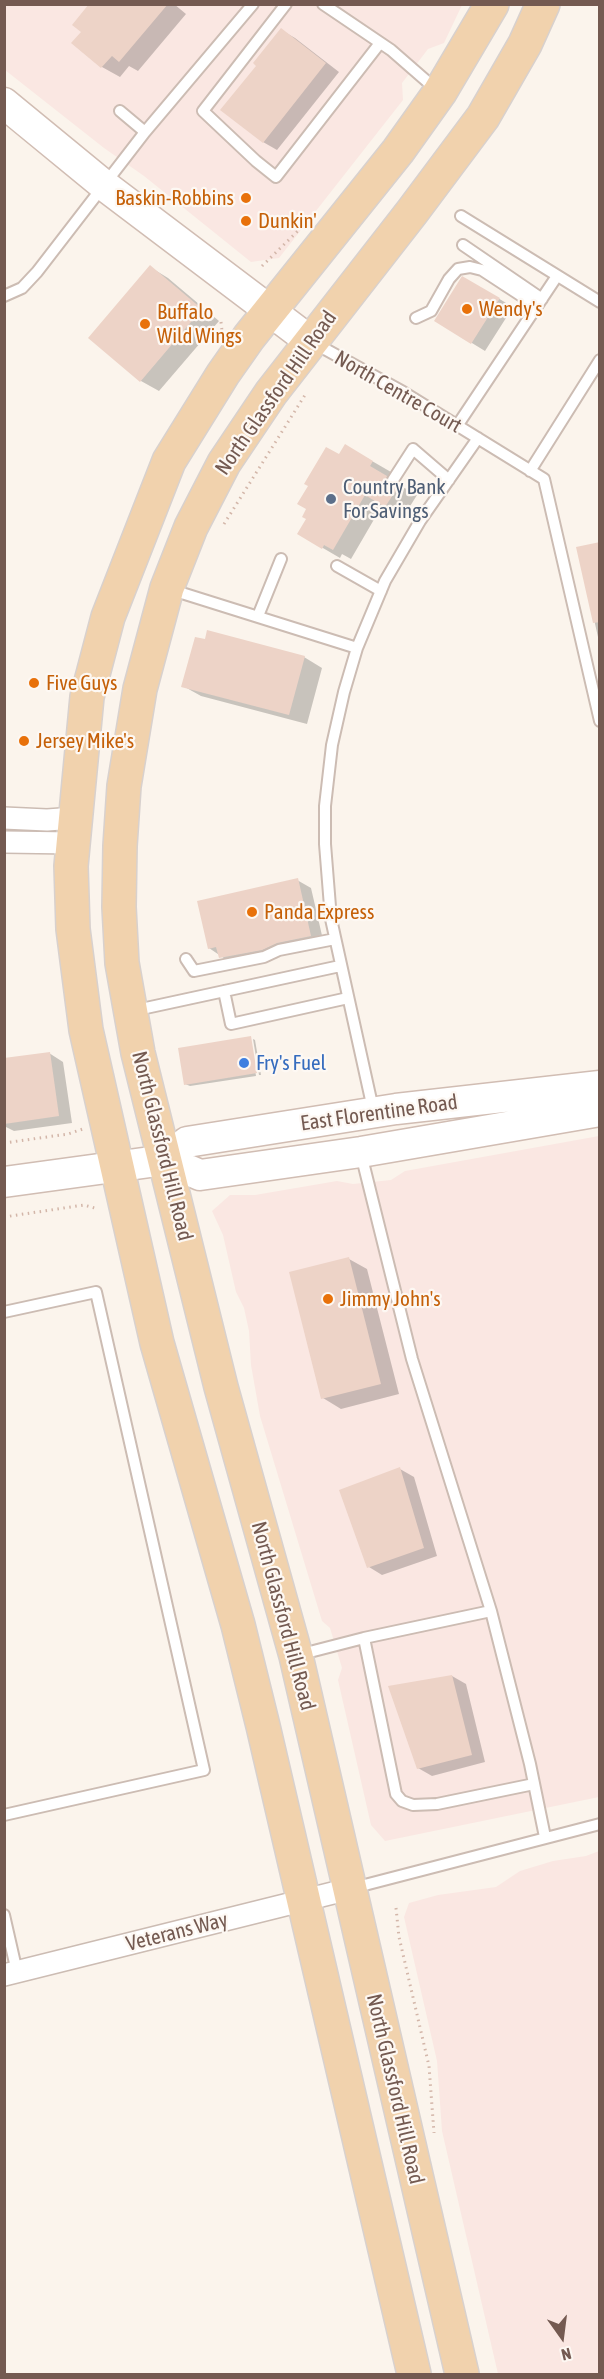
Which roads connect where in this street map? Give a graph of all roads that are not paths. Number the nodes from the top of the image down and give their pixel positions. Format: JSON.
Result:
{"nodes":[{"id":1,"x":253,"y":4,"type":"edge"},
{"id":2,"x":286,"y":4,"type":"edge"},
{"id":3,"x":323,"y":4,"type":"edge"},
{"id":4,"x":492,"y":4,"type":"edge"},
{"id":5,"x":543,"y":4,"type":"edge"},
{"id":6,"x":380,"y":43,"type":"junction"},
{"id":7,"x":440,"y":92,"type":"junction"},
{"id":8,"x":4,"y":103,"type":"edge"},
{"id":9,"x":120,"y":111,"type":"dead end"},
{"id":10,"x":145,"y":132,"type":"junction"},
{"id":11,"x":105,"y":186,"type":"junction"},
{"id":12,"x":462,"y":216,"type":"dead end"},
{"id":13,"x":463,"y":245,"type":"dead end"},
{"id":14,"x":557,"y":276,"type":"junction"},
{"id":15,"x":4,"y":296,"type":"edge"},
{"id":16,"x":540,"y":302,"type":"junction"},
{"id":17,"x":600,"y":302,"type":"edge"},
{"id":18,"x":271,"y":311,"type":"junction"},
{"id":19,"x":416,"y":318,"type":"dead end"},
{"id":20,"x":310,"y":341,"type":"junction"},
{"id":21,"x":600,"y":360,"type":"edge"},
{"id":22,"x":457,"y":426,"type":"junction"},
{"id":23,"x":478,"y":438,"type":"junction"},
{"id":24,"x":530,"y":471,"type":"junction"},
{"id":25,"x":393,"y":480,"type":"dead end"},
{"id":26,"x":449,"y":480,"type":"junction"},
{"id":27,"x":281,"y":559,"type":"dead end"},
{"id":28,"x":337,"y":566,"type":"dead end"},
{"id":29,"x":166,"y":588,"type":"junction"},
{"id":30,"x":381,"y":591,"type":"junction"},
{"id":31,"x":258,"y":616,"type":"junction"},
{"id":32,"x":357,"y":648,"type":"junction"},
{"id":33,"x":600,"y":721,"type":"edge"},
{"id":34,"x":4,"y":818,"type":"edge"},
{"id":35,"x":74,"y":831,"type":"junction"},
{"id":36,"x":4,"y":842,"type":"edge"},
{"id":37,"x":335,"y":939,"type":"junction"},
{"id":38,"x":186,"y":959,"type":"dead end"},
{"id":39,"x":340,"y":966,"type":"junction"},
{"id":40,"x":224,"y":991,"type":"junction"},
{"id":41,"x":348,"y":998,"type":"junction"},
{"id":42,"x":130,"y":1011,"type":"junction"},
{"id":43,"x":600,"y":1086,"type":"edge"},
{"id":44,"x":600,"y":1111,"type":"edge"},
{"id":45,"x":374,"y":1113,"type":"junction"},
{"id":46,"x":361,"y":1152,"type":"junction"},
{"id":47,"x":165,"y":1160,"type":"junction"},
{"id":48,"x":118,"y":1167,"type":"junction"},
{"id":49,"x":4,"y":1182,"type":"edge"},
{"id":50,"x":4,"y":1312,"type":"edge"},
{"id":51,"x":491,"y":1611,"type":"junction"},
{"id":52,"x":364,"y":1638,"type":"junction"},
{"id":53,"x":296,"y":1656,"type":"junction"},
{"id":54,"x":534,"y":1784,"type":"junction"},
{"id":55,"x":4,"y":1815,"type":"edge"},
{"id":56,"x":600,"y":1824,"type":"edge"},
{"id":57,"x":545,"y":1837,"type":"junction"},
{"id":58,"x":350,"y":1889,"type":"junction"},
{"id":59,"x":304,"y":1900,"type":"junction"},
{"id":60,"x":4,"y":1915,"type":"edge"},
{"id":61,"x":11,"y":1973,"type":"edge"},
{"id":62,"x":414,"y":2374,"type":"edge"},
{"id":63,"x":462,"y":2374,"type":"edge"}],
"edges":[{"from":1,"to":10,"type":"lane"},
{"from":2,"to":6,"type":"lane"},
{"from":3,"to":6,"type":"lane"},
{"from":4,"to":7,"type":"main road"},
{"from":5,"to":20,"type":"main road","name":"North Glassford Hill Road"},
{"from":6,"to":7,"type":"lane"},
{"from":7,"to":18,"type":"main road"},
{"from":8,"to":11,"type":"street","name":"North Centre Court"},
{"from":9,"to":10,"type":"lane"},
{"from":10,"to":11,"type":"lane"},
{"from":11,"to":15,"type":"lane"},
{"from":11,"to":18,"type":"street","name":"North Centre Court"},
{"from":12,"to":14,"type":"lane"},
{"from":13,"to":16,"type":"lane"},
{"from":14,"to":16,"type":"lane"},
{"from":14,"to":17,"type":"lane"},
{"from":16,"to":19,"type":"lane"},
{"from":16,"to":22,"type":"lane"},
{"from":18,"to":20,"type":"street","name":"North Centre Court"},
{"from":18,"to":35,"type":"main road"},
{"from":20,"to":22,"type":"lane","name":"North Centre Court"},
{"from":20,"to":29,"type":"main road","name":"North Glassford Hill Road"},
{"from":21,"to":24,"type":"lane"},
{"from":22,"to":23,"type":"lane","name":"North Centre Court"},
{"from":23,"to":24,"type":"lane","name":"North Centre Court"},
{"from":23,"to":26,"type":"lane"},
{"from":24,"to":33,"type":"lane","name":"North Centre Court"},
{"from":25,"to":26,"type":"lane"},
{"from":26,"to":30,"type":"lane"},
{"from":27,"to":31,"type":"lane"},
{"from":28,"to":30,"type":"lane"},
{"from":29,"to":31,"type":"lane"},
{"from":29,"to":42,"type":"main road","name":"North Glassford Hill Road"},
{"from":30,"to":32,"type":"lane"},
{"from":31,"to":32,"type":"lane"},
{"from":32,"to":37,"type":"lane"},
{"from":34,"to":35,"type":"street"},
{"from":35,"to":36,"type":"street"},
{"from":35,"to":48,"type":"main road"},
{"from":37,"to":38,"type":"lane"},
{"from":37,"to":39,"type":"lane"},
{"from":39,"to":40,"type":"lane"},
{"from":39,"to":41,"type":"lane"},
{"from":40,"to":41,"type":"lane"},
{"from":40,"to":42,"type":"lane"},
{"from":41,"to":45,"type":"lane"},
{"from":42,"to":47,"type":"main road","name":"North Glassford Hill Road"},
{"from":43,"to":45,"type":"street","name":"East Florentine Road"},
{"from":44,"to":46,"type":"street","name":"East Florentine Road"},
{"from":45,"to":47,"type":"street","name":"East Florentine Road"},
{"from":46,"to":47,"type":"street","name":"East Florentine Road"},
{"from":46,"to":51,"type":"lane"},
{"from":47,"to":48,"type":"street","name":"East Florentine Road"},
{"from":47,"to":53,"type":"main road","name":"North Glassford Hill Road"},
{"from":48,"to":49,"type":"street","name":"East Florentine Road"},
{"from":48,"to":59,"type":"main road"},
{"from":50,"to":55,"type":"lane"},
{"from":51,"to":52,"type":"lane"},
{"from":51,"to":54,"type":"lane"},
{"from":52,"to":53,"type":"lane"},
{"from":52,"to":54,"type":"lane"},
{"from":53,"to":58,"type":"main road","name":"North Glassford Hill Road"},
{"from":54,"to":57,"type":"lane"},
{"from":56,"to":57,"type":"lane"},
{"from":57,"to":58,"type":"lane"},
{"from":58,"to":59,"type":"street","name":"Veterans Way"},
{"from":58,"to":63,"type":"main road","name":"North Glassford Hill Road"},
{"from":59,"to":61,"type":"street","name":"Veterans Way"},
{"from":59,"to":62,"type":"main road"},
{"from":60,"to":61,"type":"lane"}]}
